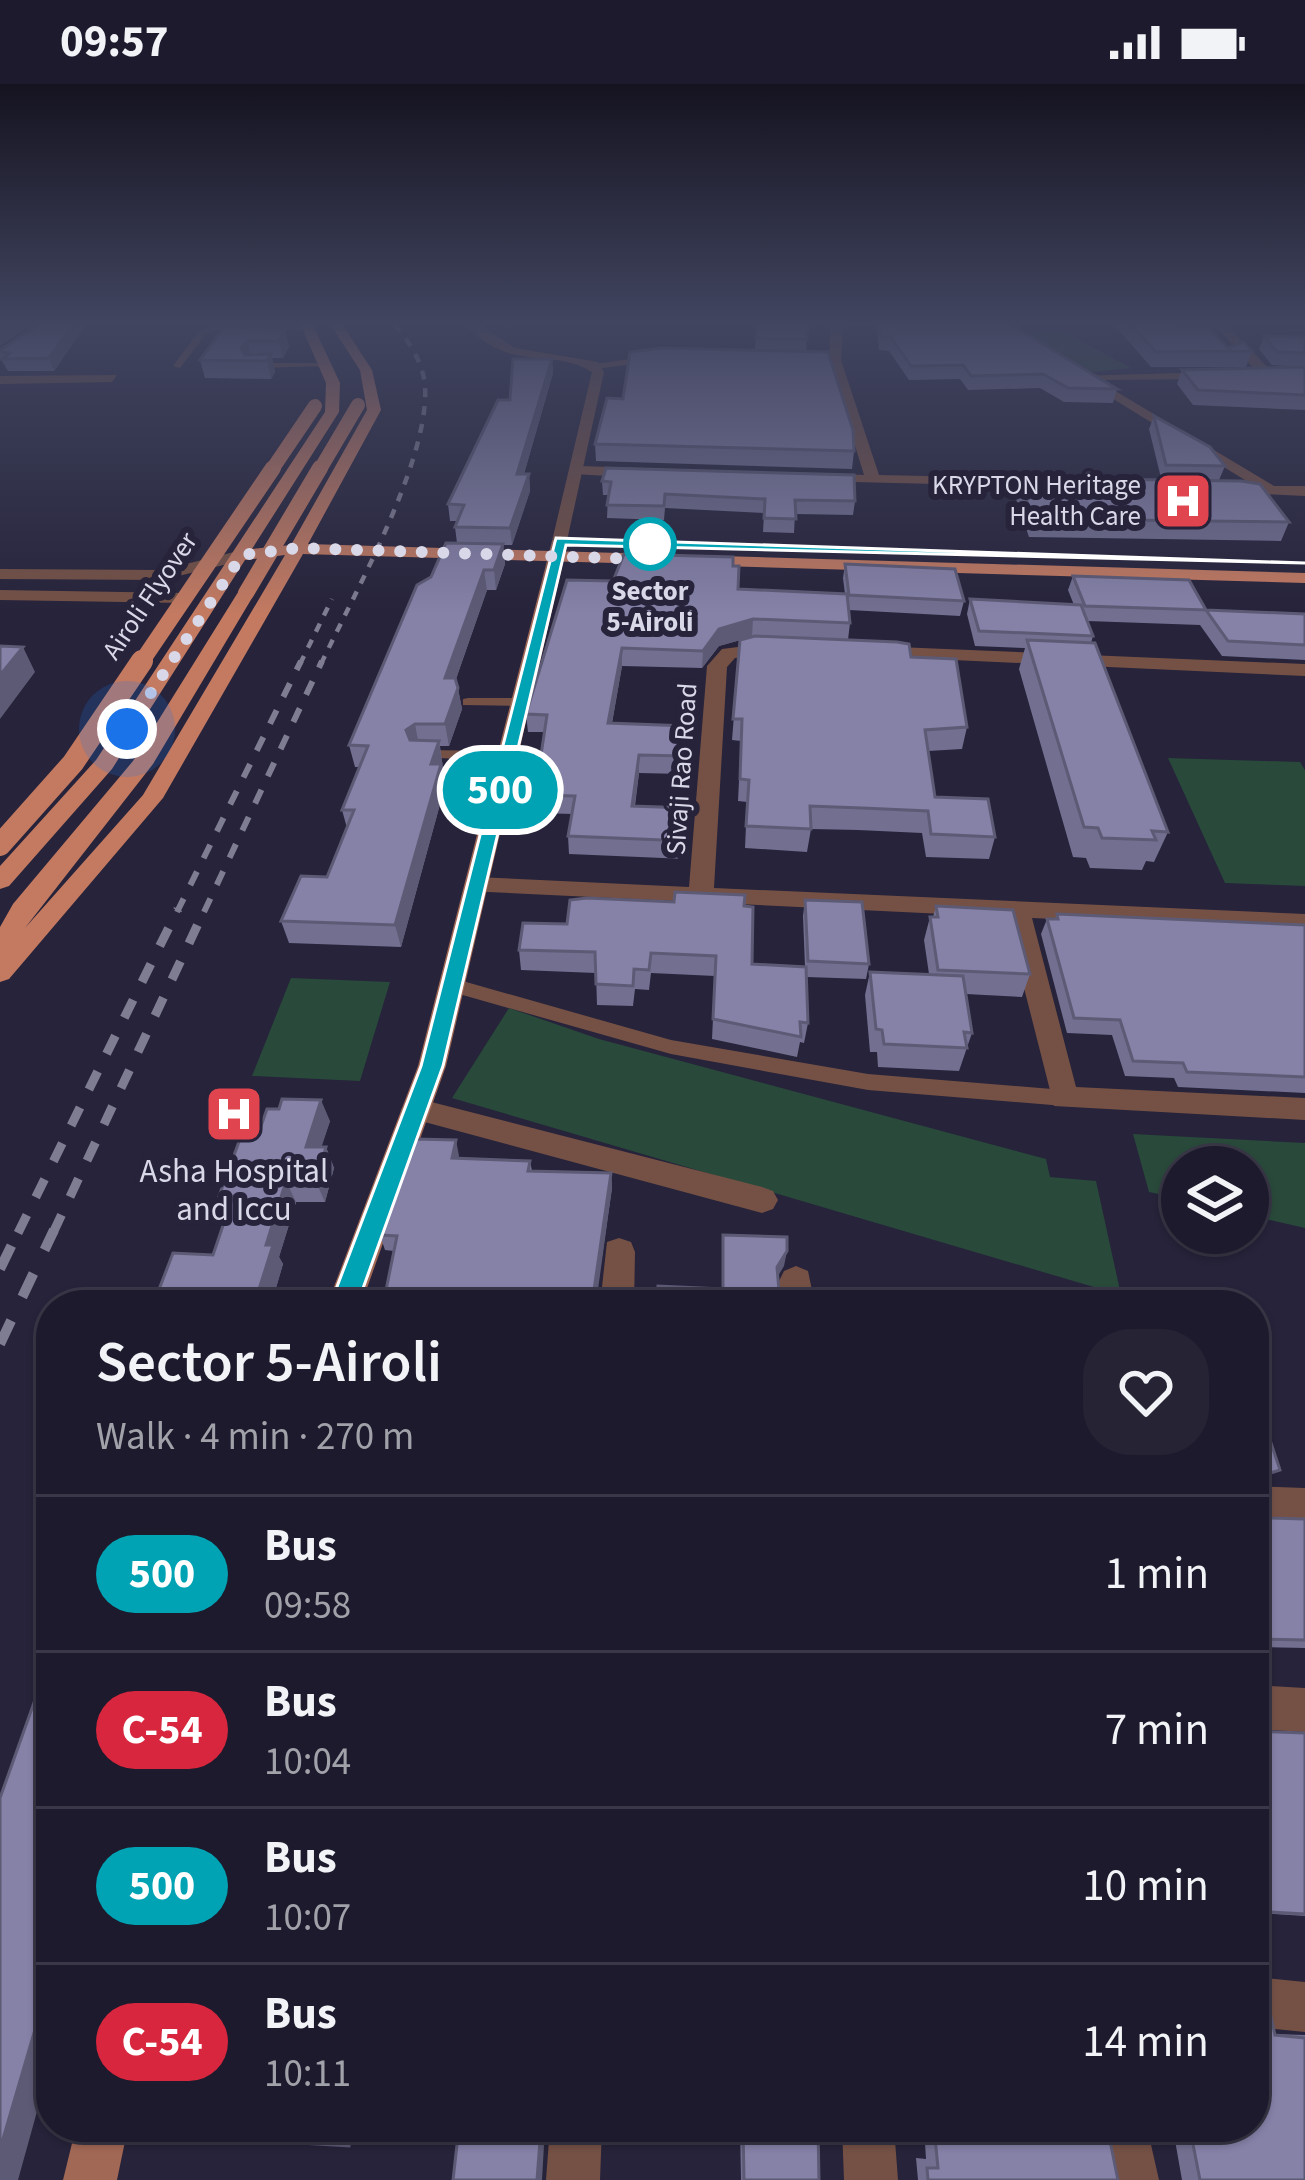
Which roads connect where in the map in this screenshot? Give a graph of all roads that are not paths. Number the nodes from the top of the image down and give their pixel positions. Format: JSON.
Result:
{"nodes":[{"id":1,"x":306,"y":419,"type":"edge"},
{"id":2,"x":328,"y":419,"type":"edge"},
{"id":3,"x":350,"y":419,"type":"edge"},
{"id":4,"x":371,"y":419,"type":"edge"},
{"id":5,"x":588,"y":419,"type":"edge"},
{"id":6,"x":854,"y":419,"type":"edge"},
{"id":7,"x":1154,"y":419,"type":"edge"},
{"id":8,"x":578,"y":471,"type":"junction"},
{"id":9,"x":668,"y":474,"type":"edge"},
{"id":10,"x":805,"y":477,"type":"edge"},
{"id":11,"x":873,"y":479,"type":"junction"},
{"id":12,"x":1087,"y":485,"type":"edge"},
{"id":13,"x":1203,"y":488,"type":"edge"},
{"id":14,"x":1273,"y":490,"type":"junction"},
{"id":15,"x":1305,"y":491,"type":"edge"},
{"id":16,"x":254,"y":533,"type":"junction"},
{"id":17,"x":302,"y":541,"type":"junction"},
{"id":18,"x":559,"y":549,"type":"junction"},
{"id":19,"x":242,"y":555,"type":"junction"},
{"id":20,"x":1305,"y":562,"type":"edge"},
{"id":21,"x":0,"y":574,"type":"edge"},
{"id":22,"x":1305,"y":578,"type":"edge"},
{"id":23,"x":0,"y":595,"type":"edge"},
{"id":24,"x":185,"y":598,"type":"junction"},
{"id":25,"x":794,"y":649,"type":"edge"},
{"id":26,"x":855,"y":652,"type":"edge"},
{"id":27,"x":1305,"y":670,"type":"edge"},
{"id":28,"x":468,"y":702,"type":"dead end"},
{"id":29,"x":521,"y":702,"type":"junction"},
{"id":30,"x":420,"y":754,"type":"edge"},
{"id":31,"x":508,"y":756,"type":"junction"},
{"id":32,"x":0,"y":845,"type":"edge"},
{"id":33,"x":0,"y":881,"type":"edge"},
{"id":34,"x":476,"y":885,"type":"junction"},
{"id":35,"x":701,"y":895,"type":"junction"},
{"id":36,"x":1017,"y":909,"type":"junction"},
{"id":37,"x":1305,"y":922,"type":"edge"},
{"id":38,"x":0,"y":950,"type":"edge"},
{"id":39,"x":0,"y":974,"type":"edge"},
{"id":40,"x":452,"y":985,"type":"junction"},
{"id":41,"x":1064,"y":1097,"type":"junction"},
{"id":42,"x":416,"y":1109,"type":"junction"},
{"id":43,"x":1305,"y":1109,"type":"edge"},
{"id":44,"x":762,"y":1200,"type":"dead end"},
{"id":45,"x":619,"y":1252,"type":"dead end"},
{"id":46,"x":350,"y":1290,"type":"edge"},
{"id":47,"x":618,"y":1290,"type":"edge"},
{"id":48,"x":1269,"y":1506,"type":"edge"},
{"id":49,"x":1305,"y":1508,"type":"edge"},
{"id":50,"x":1269,"y":1708,"type":"edge"},
{"id":51,"x":1305,"y":1710,"type":"edge"},
{"id":52,"x":1269,"y":2003,"type":"edge"},
{"id":53,"x":1305,"y":2007,"type":"edge"},
{"id":54,"x":99,"y":2142,"type":"edge"},
{"id":55,"x":575,"y":2142,"type":"edge"},
{"id":56,"x":869,"y":2142,"type":"edge"},
{"id":57,"x":1124,"y":2142,"type":"edge"},
{"id":58,"x":90,"y":2180,"type":"edge"},
{"id":59,"x":573,"y":2180,"type":"edge"},
{"id":60,"x":871,"y":2180,"type":"edge"},
{"id":61,"x":1132,"y":2180,"type":"edge"}],
"edges":[{"from":1,"to":24,"type":"main road","name":"Airoli Flyover","bridge":true},
{"from":2,"to":16,"type":"main road"},
{"from":3,"to":38,"type":"main road","bridge":true},
{"from":4,"to":17,"type":"main road"},
{"from":5,"to":8,"type":"street"},
{"from":6,"to":11,"type":"street"},
{"from":7,"to":14,"type":"street"},
{"from":8,"to":9,"type":"street"},
{"from":8,"to":18,"type":"street"},
{"from":10,"to":11,"type":"street"},
{"from":11,"to":12,"type":"street"},
{"from":13,"to":14,"type":"street"},
{"from":14,"to":15,"type":"street"},
{"from":16,"to":17,"type":"main road"},
{"from":16,"to":19,"type":"main road"},
{"from":17,"to":18,"type":"main road"},
{"from":17,"to":19,"type":"main road"},
{"from":17,"to":39,"type":"main road"},
{"from":18,"to":20,"type":"main road"},
{"from":18,"to":22,"type":"main road"},
{"from":18,"to":29,"type":"main road"},
{"from":19,"to":21,"type":"street"},
{"from":19,"to":33,"type":"main road"},
{"from":23,"to":24,"type":"street"},
{"from":24,"to":32,"type":"main road","name":"Airoli Flyover","bridge":true},
{"from":25,"to":35,"type":"street","name":"Sivaji Rao Road"},
{"from":26,"to":27,"type":"street"},
{"from":28,"to":29,"type":"lane"},
{"from":29,"to":31,"type":"main road"},
{"from":30,"to":31,"type":"lane"},
{"from":31,"to":34,"type":"main road"},
{"from":34,"to":35,"type":"street"},
{"from":34,"to":40,"type":"main road"},
{"from":35,"to":36,"type":"street"},
{"from":36,"to":37,"type":"street"},
{"from":36,"to":41,"type":"street"},
{"from":40,"to":41,"type":"lane"},
{"from":40,"to":42,"type":"main road"},
{"from":41,"to":43,"type":"street"},
{"from":42,"to":44,"type":"street"},
{"from":42,"to":46,"type":"main road"},
{"from":45,"to":47,"type":"street"},
{"from":48,"to":49,"type":"street"},
{"from":50,"to":51,"type":"street"},
{"from":52,"to":53,"type":"street"},
{"from":54,"to":58,"type":"main road"},
{"from":55,"to":59,"type":"street"},
{"from":56,"to":60,"type":"street"},
{"from":57,"to":61,"type":"street"}]}
